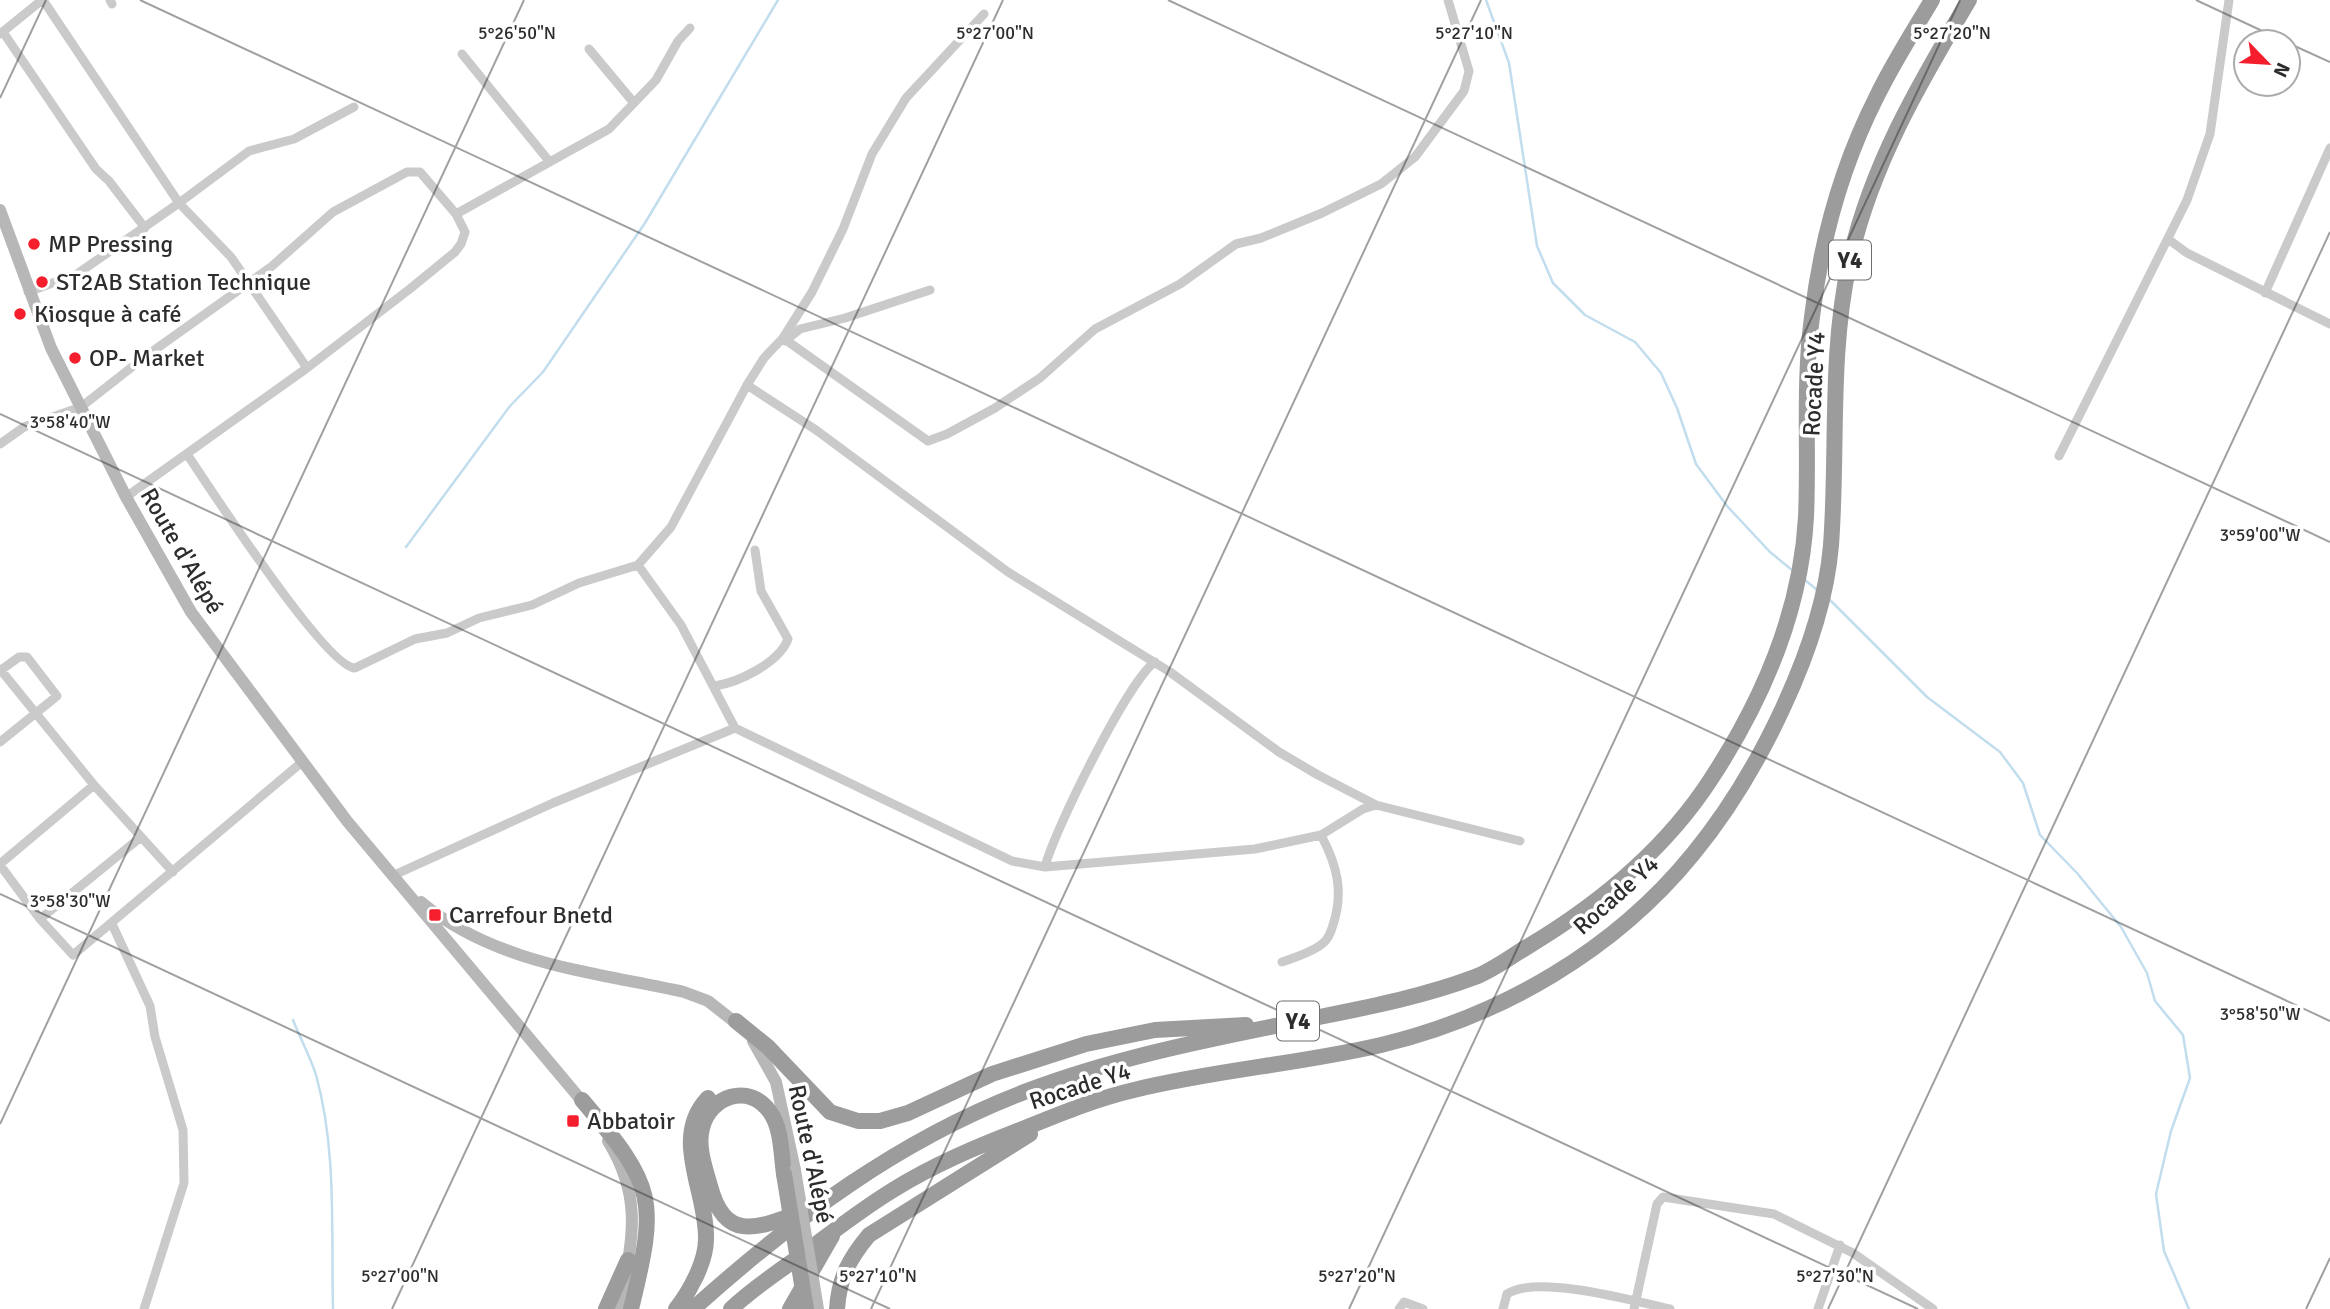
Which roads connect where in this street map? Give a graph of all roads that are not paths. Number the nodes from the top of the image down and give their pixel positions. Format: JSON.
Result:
{"nodes":[{"id":1,"x":42,"y":0,"type":"edge"},
{"id":2,"x":1448,"y":0,"type":"edge"},
{"id":3,"x":1931,"y":0,"type":"edge"},
{"id":4,"x":1969,"y":0,"type":"edge"},
{"id":5,"x":2229,"y":0,"type":"edge"},
{"id":6,"x":984,"y":14,"type":"dead end"},
{"id":7,"x":690,"y":28,"type":"dead end"},
{"id":8,"x":1,"y":33,"type":"edge"},
{"id":9,"x":589,"y":49,"type":"dead end"},
{"id":10,"x":462,"y":54,"type":"dead end"},
{"id":11,"x":634,"y":103,"type":"junction"},
{"id":12,"x":354,"y":107,"type":"dead end"},
{"id":13,"x":2330,"y":148,"type":"edge"},
{"id":14,"x":549,"y":161,"type":"junction"},
{"id":15,"x":179,"y":203,"type":"junction"},
{"id":16,"x":0,"y":210,"type":"edge"},
{"id":17,"x":456,"y":214,"type":"junction"},
{"id":18,"x":145,"y":228,"type":"junction"},
{"id":19,"x":2168,"y":239,"type":"junction"},
{"id":20,"x":247,"y":281,"type":"junction"},
{"id":21,"x":930,"y":290,"type":"dead end"},
{"id":22,"x":28,"y":292,"type":"junction"},
{"id":23,"x":2265,"y":293,"type":"junction"},
{"id":24,"x":2330,"y":324,"type":"edge"},
{"id":25,"x":784,"y":339,"type":"junction"},
{"id":26,"x":307,"y":368,"type":"junction"},
{"id":27,"x":747,"y":385,"type":"junction"},
{"id":28,"x":81,"y":407,"type":"junction"},
{"id":29,"x":0,"y":444,"type":"edge"},
{"id":30,"x":187,"y":454,"type":"junction"},
{"id":31,"x":2059,"y":456,"type":"dead end"},
{"id":32,"x":126,"y":497,"type":"junction"},
{"id":33,"x":755,"y":550,"type":"dead end"},
{"id":34,"x":638,"y":565,"type":"junction"},
{"id":35,"x":1155,"y":662,"type":"junction"},
{"id":36,"x":0,"y":669,"type":"edge"},
{"id":37,"x":715,"y":686,"type":"junction"},
{"id":38,"x":34,"y":713,"type":"junction"},
{"id":39,"x":735,"y":728,"type":"junction"},
{"id":40,"x":0,"y":742,"type":"edge"},
{"id":41,"x":302,"y":762,"type":"junction"},
{"id":42,"x":94,"y":785,"type":"junction"},
{"id":43,"x":1376,"y":805,"type":"junction"},
{"id":44,"x":1321,"y":835,"type":"junction"},
{"id":45,"x":141,"y":837,"type":"junction"},
{"id":46,"x":1520,"y":841,"type":"dead end"},
{"id":47,"x":0,"y":865,"type":"edge"},
{"id":48,"x":1045,"y":867,"type":"junction"},
{"id":49,"x":173,"y":872,"type":"junction"},
{"id":50,"x":392,"y":876,"type":"junction"},
{"id":51,"x":40,"y":919,"type":"junction"},
{"id":52,"x":111,"y":924,"type":"junction"},
{"id":53,"x":1282,"y":962,"type":"dead end"},
{"id":54,"x":736,"y":1021,"type":"junction"},
{"id":55,"x":1284,"y":1024,"type":"junction"},
{"id":56,"x":582,"y":1100,"type":"junction"},
{"id":57,"x":1070,"y":1110,"type":"junction"},
{"id":58,"x":785,"y":1116,"type":"junction"},
{"id":59,"x":790,"y":1172,"type":"junction"},
{"id":60,"x":813,"y":1207,"type":"junction"},
{"id":61,"x":836,"y":1230,"type":"junction"},
{"id":62,"x":1840,"y":1245,"type":"junction"},
{"id":63,"x":628,"y":1260,"type":"junction"},
{"id":64,"x":1635,"y":1306,"type":"edge"},
{"id":65,"x":144,"y":1309,"type":"edge"},
{"id":66,"x":606,"y":1309,"type":"edge"},
{"id":67,"x":619,"y":1309,"type":"edge"},
{"id":68,"x":631,"y":1309,"type":"edge"},
{"id":69,"x":676,"y":1309,"type":"edge"},
{"id":70,"x":693,"y":1309,"type":"edge"},
{"id":71,"x":731,"y":1309,"type":"edge"},
{"id":72,"x":790,"y":1309,"type":"edge"},
{"id":73,"x":806,"y":1309,"type":"edge"},
{"id":74,"x":818,"y":1309,"type":"edge"},
{"id":75,"x":837,"y":1309,"type":"edge"},
{"id":76,"x":1399,"y":1309,"type":"edge"},
{"id":77,"x":1423,"y":1309,"type":"edge"},
{"id":78,"x":1503,"y":1309,"type":"edge"},
{"id":79,"x":1670,"y":1309,"type":"edge"},
{"id":80,"x":1818,"y":1309,"type":"edge"},
{"id":81,"x":1933,"y":1309,"type":"edge"}],
"edges":[{"from":1,"to":8,"type":"street"},
{"from":1,"to":15,"type":"street"},
{"from":2,"to":25,"type":"street"},
{"from":3,"to":55,"type":"highway","name":"Rocade Y4","number":"Y4"},
{"from":4,"to":57,"type":"highway","name":"Rocade Y4","number":"Y4"},
{"from":5,"to":19,"type":"street"},
{"from":6,"to":25,"type":"street"},
{"from":7,"to":11,"type":"street"},
{"from":8,"to":18,"type":"street"},
{"from":9,"to":11,"type":"street"},
{"from":10,"to":14,"type":"street"},
{"from":11,"to":14,"type":"street"},
{"from":12,"to":15,"type":"street"},
{"from":13,"to":23,"type":"street"},
{"from":14,"to":17,"type":"street"},
{"from":15,"to":18,"type":"street"},
{"from":15,"to":20,"type":"street"},
{"from":16,"to":22,"type":"main road","name":"Route d'Alépé"},
{"from":17,"to":20,"type":"street"},
{"from":17,"to":26,"type":"street"},
{"from":18,"to":22,"type":"street"},
{"from":19,"to":23,"type":"street"},
{"from":19,"to":31,"type":"street"},
{"from":20,"to":26,"type":"street"},
{"from":20,"to":28,"type":"street"},
{"from":21,"to":25,"type":"street"},
{"from":22,"to":28,"type":"main road","name":"Route d'Alépé"},
{"from":23,"to":24,"type":"street"},
{"from":25,"to":27,"type":"street"},
{"from":26,"to":30,"type":"street"},
{"from":27,"to":34,"type":"street"},
{"from":27,"to":35,"type":"street"},
{"from":28,"to":29,"type":"street"},
{"from":28,"to":32,"type":"main road","name":"Route d'Alépé"},
{"from":30,"to":32,"type":"street"},
{"from":30,"to":34,"type":"street"},
{"from":32,"to":41,"type":"main road","name":"Route d'Alépé"},
{"from":33,"to":37,"type":"street"},
{"from":34,"to":37,"type":"street"},
{"from":35,"to":43,"type":"street"},
{"from":35,"to":48,"type":"street"},
{"from":36,"to":38,"type":"street"},
{"from":36,"to":38,"type":"street"},
{"from":37,"to":39,"type":"street"},
{"from":38,"to":40,"type":"street"},
{"from":38,"to":42,"type":"street"},
{"from":39,"to":48,"type":"street"},
{"from":39,"to":50,"type":"street"},
{"from":41,"to":49,"type":"street"},
{"from":41,"to":50,"type":"main road","name":"Route d'Alépé"},
{"from":42,"to":45,"type":"street"},
{"from":42,"to":47,"type":"street"},
{"from":43,"to":44,"type":"street"},
{"from":43,"to":46,"type":"street"},
{"from":44,"to":48,"type":"street"},
{"from":44,"to":53,"type":"street"},
{"from":45,"to":49,"type":"street"},
{"from":45,"to":51,"type":"street"},
{"from":47,"to":51,"type":"street"},
{"from":49,"to":52,"type":"street"},
{"from":50,"to":54,"type":"main road","name":"Route d'Alépé"},
{"from":50,"to":56,"type":"main road","name":"Route d'Alépé"},
{"from":51,"to":52,"type":"street"},
{"from":52,"to":65,"type":"street"},
{"from":54,"to":55,"type":"highway"},
{"from":54,"to":58,"type":"main road","name":"Route d'Alépé"},
{"from":55,"to":60,"type":"highway","name":"Rocade Y4","number":"Y4"},
{"from":56,"to":63,"type":"main road","name":"Route d'Alépé"},
{"from":56,"to":68,"type":"highway"},
{"from":57,"to":61,"type":"highway","name":"Rocade Y4","number":"Y4"},
{"from":57,"to":75,"type":"highway"},
{"from":58,"to":59,"type":"main road","name":"Route d'Alépé"},
{"from":58,"to":69,"type":"highway"},
{"from":59,"to":60,"type":"highway"},
{"from":59,"to":73,"type":"highway","bridge":true},
{"from":59,"to":74,"type":"main road","name":"Route d'Alépé","bridge":true},
{"from":60,"to":70,"type":"highway","name":"Rocade Y4","number":"Y4"},
{"from":61,"to":71,"type":"highway","name":"Rocade Y4","number":"Y4"},
{"from":61,"to":72,"type":"highway"},
{"from":62,"to":64,"type":"street"},
{"from":62,"to":80,"type":"street"},
{"from":62,"to":81,"type":"street"},
{"from":63,"to":66,"type":"highway"},
{"from":63,"to":67,"type":"main road","name":"Route d'Alépé"},
{"from":64,"to":78,"type":"street"},
{"from":64,"to":79,"type":"street"},
{"from":76,"to":77,"type":"street"}]}
